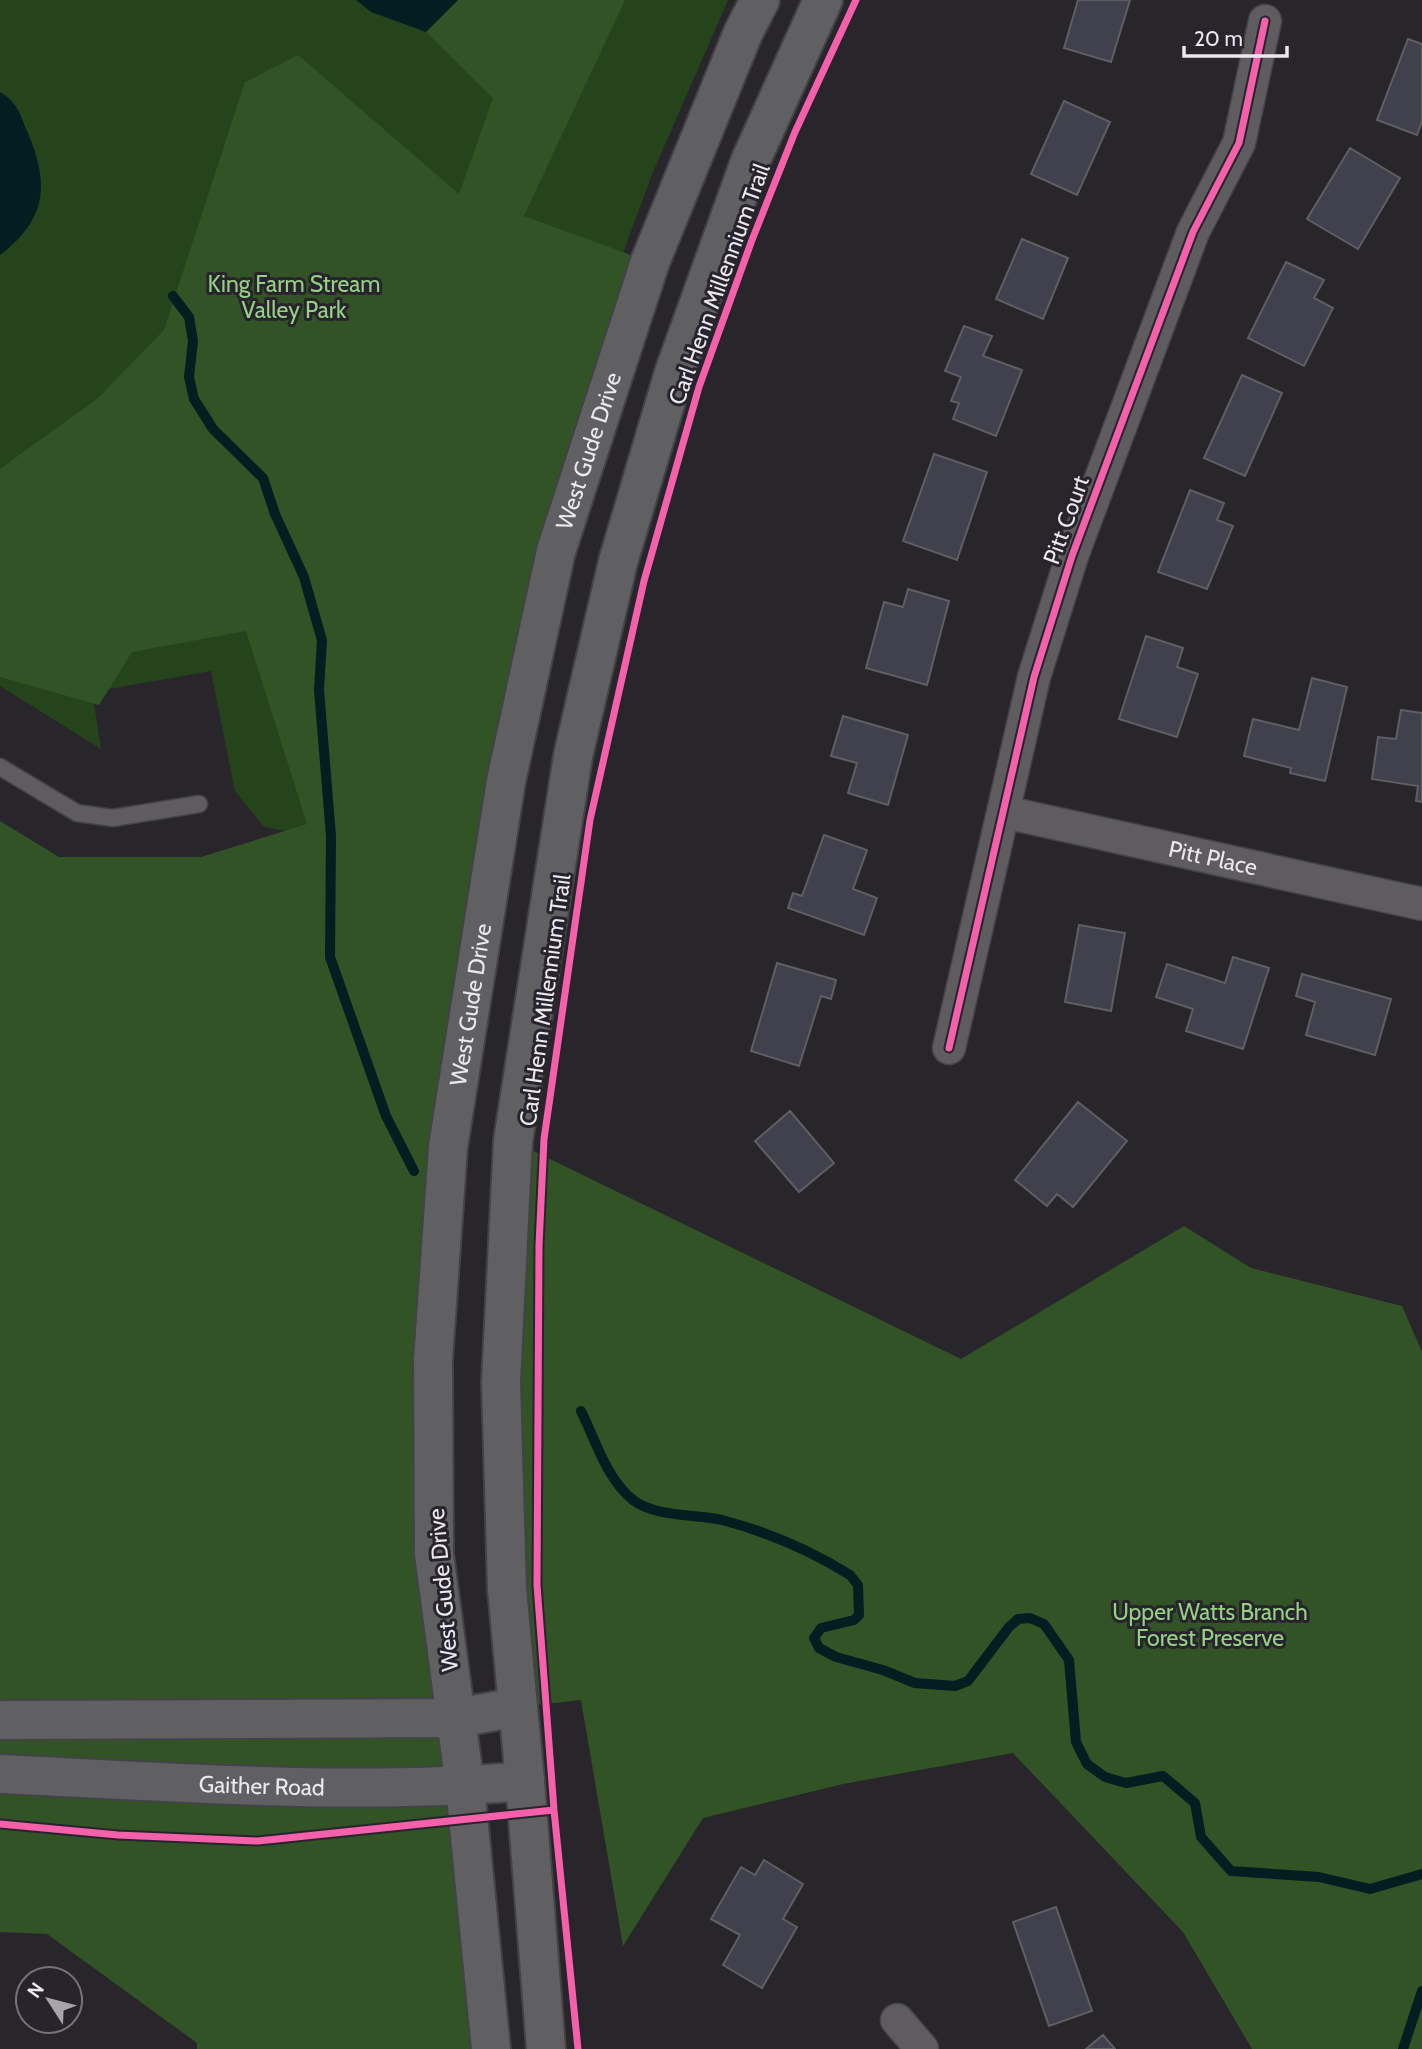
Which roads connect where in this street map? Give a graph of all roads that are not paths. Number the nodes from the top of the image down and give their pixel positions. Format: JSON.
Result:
{"nodes":[{"id":1,"x":760,"y":0,"type":"edge"},
{"id":2,"x":823,"y":0,"type":"edge"},
{"id":3,"x":1265,"y":22,"type":"dead end"},
{"id":4,"x":0,"y":767,"type":"edge"},
{"id":5,"x":199,"y":804,"type":"dead end"},
{"id":6,"x":1004,"y":812,"type":"junction"},
{"id":7,"x":1422,"y":904,"type":"edge"},
{"id":8,"x":949,"y":1048,"type":"dead end"},
{"id":9,"x":518,"y":1707,"type":"junction"},
{"id":10,"x":456,"y":1718,"type":"junction"},
{"id":11,"x":0,"y":1720,"type":"edge"},
{"id":12,"x":0,"y":1774,"type":"edge"},
{"id":13,"x":525,"y":1781,"type":"junction"},
{"id":14,"x":465,"y":1786,"type":"junction"},
{"id":15,"x":897,"y":2020,"type":"dead end"},
{"id":16,"x":491,"y":2049,"type":"edge"},
{"id":17,"x":546,"y":2049,"type":"edge"},
{"id":18,"x":922,"y":2049,"type":"edge"}],
"edges":[{"from":1,"to":10,"type":"main road","name":"West Gude Drive"},
{"from":2,"to":9,"type":"main road"},
{"from":3,"to":6,"type":"street","name":"Pitt Court"},
{"from":4,"to":5,"type":"lane"},
{"from":6,"to":7,"type":"street","name":"Pitt Place"},
{"from":6,"to":8,"type":"street","name":"Pitt Court"},
{"from":9,"to":10,"type":"main road"},
{"from":9,"to":13,"type":"main road"},
{"from":10,"to":11,"type":"main road"},
{"from":10,"to":14,"type":"main road","name":"West Gude Drive"},
{"from":12,"to":14,"type":"main road","name":"Gaither Road"},
{"from":13,"to":14,"type":"main road","name":"Gaither Road"},
{"from":13,"to":17,"type":"main road"},
{"from":14,"to":16,"type":"main road","name":"West Gude Drive"},
{"from":15,"to":18,"type":"street"}]}
